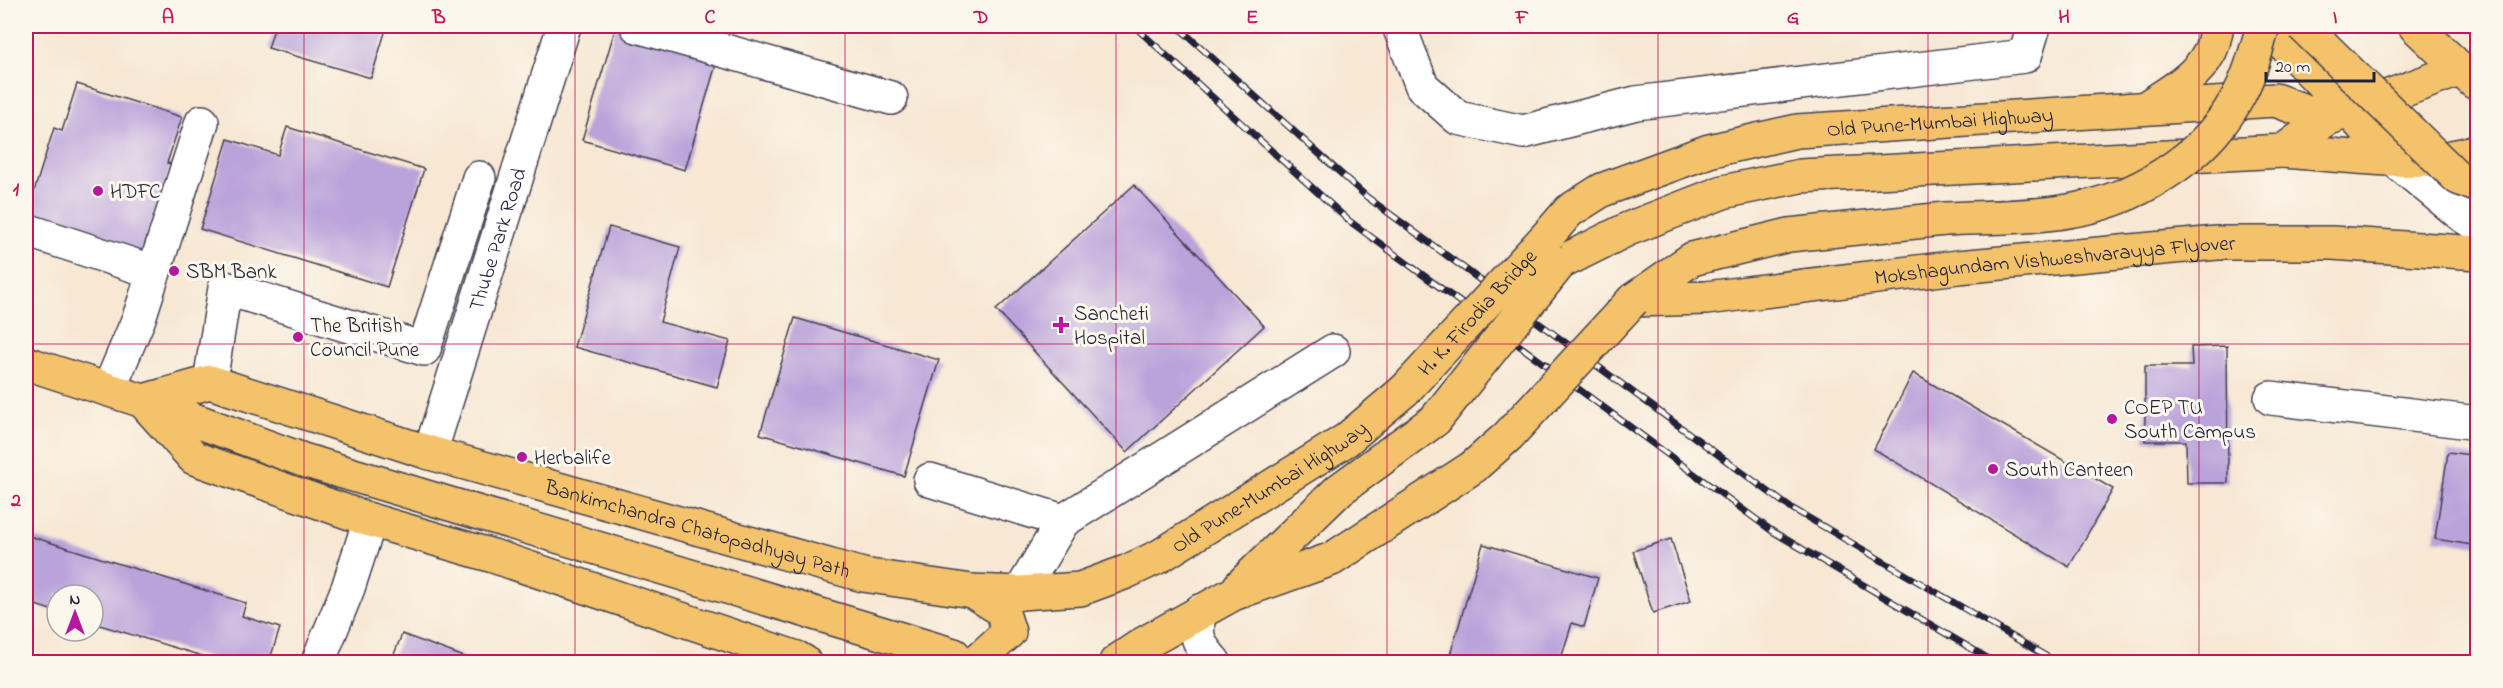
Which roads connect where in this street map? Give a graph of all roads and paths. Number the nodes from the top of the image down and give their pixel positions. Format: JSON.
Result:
{"nodes":[{"id":1,"x":564,"y":26,"type":"edge"},
{"id":2,"x":637,"y":26,"type":"edge"},
{"id":3,"x":1399,"y":26,"type":"edge"},
{"id":4,"x":2034,"y":26,"type":"edge"},
{"id":5,"x":2217,"y":26,"type":"edge"},
{"id":6,"x":2265,"y":26,"type":"edge"},
{"id":7,"x":2303,"y":26,"type":"edge"},
{"id":8,"x":2415,"y":26,"type":"edge"},
{"id":9,"x":2469,"y":77,"type":"edge"},
{"id":10,"x":891,"y":98,"type":"dead end"},
{"id":11,"x":2144,"y":109,"type":"junction"},
{"id":12,"x":2339,"y":115,"type":"junction"},
{"id":13,"x":202,"y":122,"type":"dead end"},
{"id":14,"x":2478,"y":150,"type":"edge"},
{"id":15,"x":2283,"y":151,"type":"junction"},
{"id":16,"x":2392,"y":158,"type":"junction"},
{"id":17,"x":479,"y":178,"type":"dead end"},
{"id":18,"x":2478,"y":186,"type":"edge"},
{"id":19,"x":2478,"y":225,"type":"edge"},
{"id":20,"x":26,"y":230,"type":"edge"},
{"id":21,"x":1554,"y":248,"type":"junction"},
{"id":22,"x":2478,"y":254,"type":"edge"},
{"id":23,"x":154,"y":272,"type":"junction"},
{"id":24,"x":1633,"y":300,"type":"junction"},
{"id":25,"x":1333,"y":351,"type":"dead end"},
{"id":26,"x":26,"y":363,"type":"edge"},
{"id":27,"x":210,"y":382,"type":"junction"},
{"id":28,"x":109,"y":388,"type":"junction"},
{"id":29,"x":1405,"y":390,"type":"joint"},
{"id":30,"x":2271,"y":398,"type":"dead end"},
{"id":31,"x":143,"y":400,"type":"junction"},
{"id":32,"x":2478,"y":423,"type":"edge"},
{"id":33,"x":430,"y":453,"type":"junction"},
{"id":34,"x":930,"y":480,"type":"dead end"},
{"id":35,"x":370,"y":520,"type":"junction"},
{"id":36,"x":1063,"y":521,"type":"junction"},
{"id":37,"x":1126,"y":572,"type":"joint"},
{"id":38,"x":972,"y":591,"type":"junction"},
{"id":39,"x":1020,"y":593,"type":"junction"},
{"id":40,"x":1233,"y":594,"type":"junction"},
{"id":41,"x":1200,"y":611,"type":"junction"},
{"id":42,"x":965,"y":659,"type":"edge"},
{"id":43,"x":318,"y":663,"type":"edge"},
{"id":44,"x":804,"y":663,"type":"edge"},
{"id":45,"x":1116,"y":663,"type":"edge"},
{"id":46,"x":1214,"y":663,"type":"edge"}],
"edges":[{"from":1,"to":33,"type":"street","name":"Thube Park Road"},
{"from":2,"to":10,"type":"street"},
{"from":3,"to":4,"type":"street"},
{"from":5,"to":11,"type":"main road"},
{"from":6,"to":12,"type":"main road"},
{"from":6,"to":24,"type":"main road","bridge":true},
{"from":7,"to":18,"type":"main road","bridge":true},
{"from":8,"to":9,"type":"main road"},
{"from":9,"to":12,"type":"main road"},
{"from":11,"to":12,"type":"main road","name":"Old Pune–Mumbai Highway"},
{"from":11,"to":21,"type":"main road","name":"Old Pune–Mumbai Highway"},
{"from":12,"to":15,"type":"main road"},
{"from":12,"to":16,"type":"main road"},
{"from":13,"to":23,"type":"street"},
{"from":14,"to":16,"type":"main road"},
{"from":15,"to":16,"type":"main road"},
{"from":15,"to":21,"type":"main road"},
{"from":16,"to":19,"type":"street"},
{"from":17,"to":27,"type":"street"},
{"from":20,"to":23,"type":"street"},
{"from":21,"to":29,"type":"main road","name":"H. K. Firodia Bridge","bridge":true},
{"from":21,"to":40,"type":"main road","name":"H. K. Firodia Bridge","bridge":true},
{"from":22,"to":24,"type":"main road","name":"Mokshagundam Vishweshvarayya Flyover"},
{"from":23,"to":28,"type":"street"},
{"from":24,"to":40,"type":"main road","bridge":true},
{"from":25,"to":36,"type":"street"},
{"from":26,"to":28,"type":"main road"},
{"from":27,"to":31,"type":"main road"},
{"from":27,"to":33,"type":"main road","name":"Bankimchandra Chatopadhyay Path"},
{"from":28,"to":31,"type":"main road"},
{"from":29,"to":37,"type":"main road","name":"Old Pune–Mumbai Highway"},
{"from":30,"to":32,"type":"street"},
{"from":31,"to":35,"type":"main road"},
{"from":31,"to":42,"type":"main road"},
{"from":33,"to":38,"type":"main road","name":"Bankimchandra Chatopadhyay Path"},
{"from":34,"to":36,"type":"street"},
{"from":35,"to":43,"type":"street"},
{"from":35,"to":44,"type":"main road"},
{"from":36,"to":39,"type":"street"},
{"from":37,"to":39,"type":"main road","name":"Bankimchandra Chatopadhyay Path"},
{"from":38,"to":39,"type":"main road","name":"Bankimchandra Chatopadhyay Path"},
{"from":38,"to":42,"type":"main road"},
{"from":40,"to":41,"type":"main road"},
{"from":41,"to":45,"type":"main road"},
{"from":41,"to":46,"type":"street"}]}
